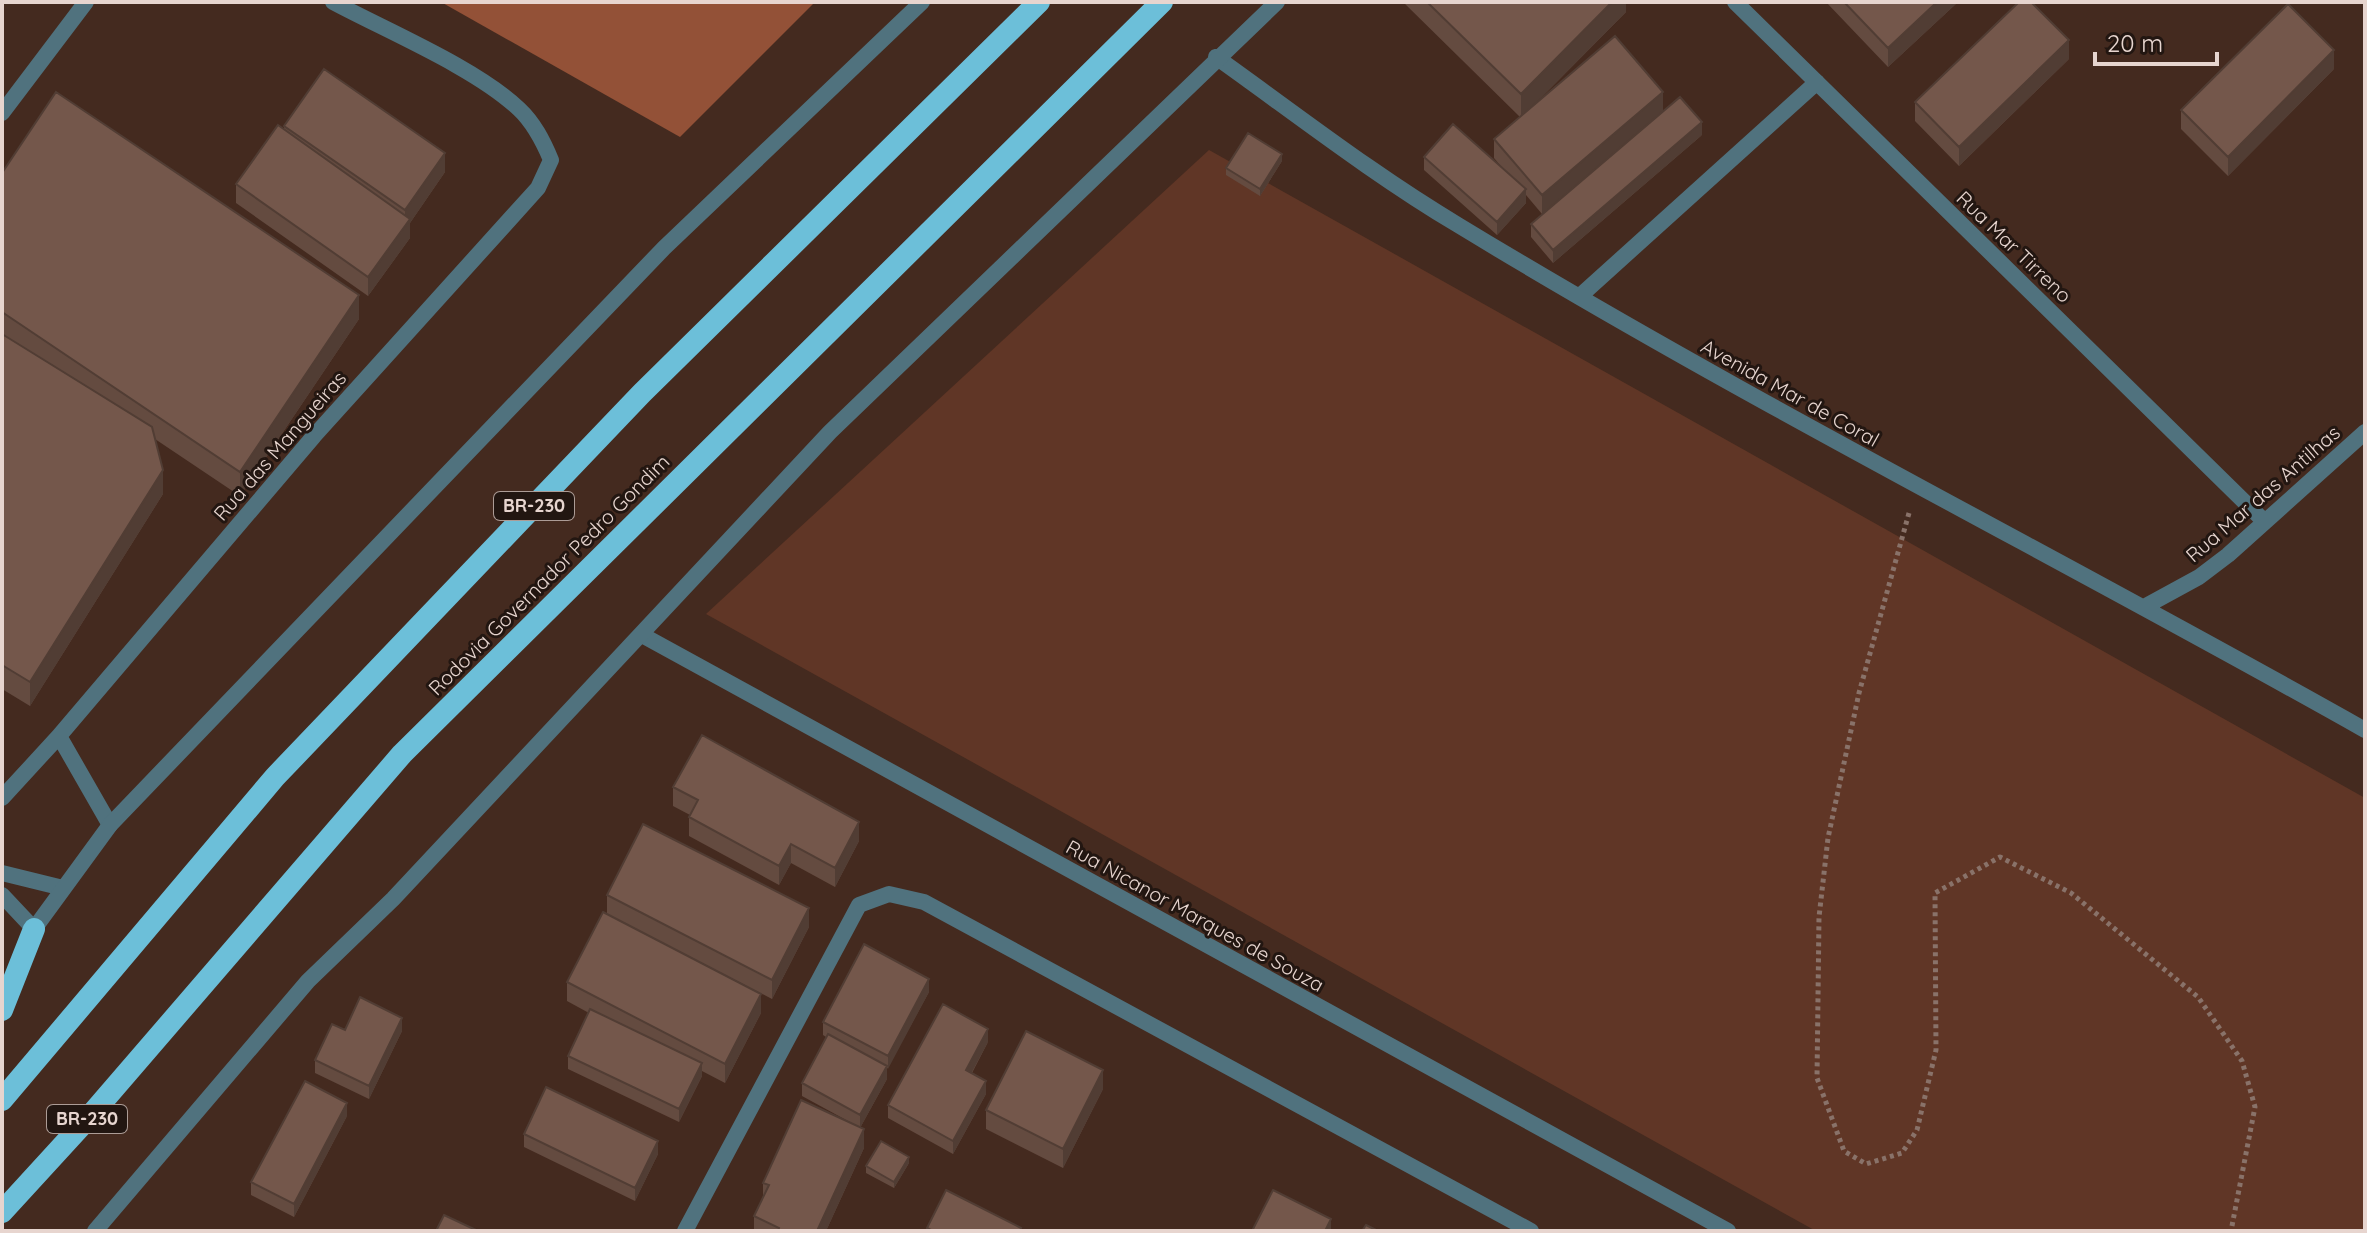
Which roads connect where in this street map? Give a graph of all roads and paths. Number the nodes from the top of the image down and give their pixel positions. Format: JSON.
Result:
{"nodes":[{"id":1,"x":86,"y":2,"type":"edge"},
{"id":2,"x":333,"y":2,"type":"edge"},
{"id":3,"x":922,"y":2,"type":"edge"},
{"id":4,"x":1039,"y":2,"type":"edge"},
{"id":5,"x":1162,"y":2,"type":"edge"},
{"id":6,"x":1277,"y":2,"type":"edge"},
{"id":7,"x":1735,"y":2,"type":"edge"},
{"id":8,"x":1216,"y":57,"type":"junction"},
{"id":9,"x":1817,"y":82,"type":"junction"},
{"id":10,"x":2,"y":113,"type":"edge"},
{"id":11,"x":1580,"y":296,"type":"junction"},
{"id":12,"x":2365,"y":432,"type":"edge"},
{"id":13,"x":1916,"y":485,"type":"junction"},
{"id":14,"x":2265,"y":522,"type":"junction"},
{"id":15,"x":2144,"y":607,"type":"junction"},
{"id":16,"x":642,"y":635,"type":"junction"},
{"id":17,"x":2365,"y":730,"type":"edge"},
{"id":18,"x":59,"y":736,"type":"junction"},
{"id":19,"x":2,"y":798,"type":"edge"},
{"id":20,"x":110,"y":825,"type":"junction"},
{"id":21,"x":2,"y":873,"type":"edge"},
{"id":22,"x":63,"y":888,"type":"junction"},
{"id":23,"x":2,"y":895,"type":"edge"},
{"id":24,"x":34,"y":929,"type":"junction"},
{"id":25,"x":2,"y":969,"type":"edge"},
{"id":26,"x":2,"y":1010,"type":"edge"},
{"id":27,"x":2,"y":1100,"type":"edge"},
{"id":28,"x":2,"y":1212,"type":"edge"},
{"id":29,"x":95,"y":1231,"type":"edge"},
{"id":30,"x":685,"y":1231,"type":"edge"},
{"id":31,"x":1531,"y":1231,"type":"edge"},
{"id":32,"x":1728,"y":1231,"type":"edge"},
{"id":33,"x":2231,"y":1231,"type":"edge"}],
"edges":[{"from":1,"to":10,"type":"street"},
{"from":2,"to":18,"type":"street","name":"Rua das Mangueiras"},
{"from":3,"to":20,"type":"street"},
{"from":4,"to":27,"type":"highway","number":"BR-230"},
{"from":5,"to":28,"type":"highway","name":"Rodovia Governador Pedro Gondim","number":"BR-230"},
{"from":6,"to":8,"type":"street"},
{"from":7,"to":9,"type":"street","name":"Rua Mar Tirreno"},
{"from":8,"to":11,"type":"street","name":"Avenida Mar de Coral"},
{"from":8,"to":16,"type":"street"},
{"from":9,"to":11,"type":"street"},
{"from":9,"to":14,"type":"street","name":"Rua Mar Tirreno"},
{"from":11,"to":13,"type":"street","name":"Avenida Mar de Coral"},
{"from":12,"to":14,"type":"street","name":"Rua Mar das Antilhas"},
{"from":13,"to":15,"type":"street","name":"Avenida Mar de Coral"},
{"from":13,"to":33,"type":"path"},
{"from":14,"to":15,"type":"street","name":"Rua Mar das Antilhas"},
{"from":15,"to":17,"type":"street","name":"Avenida Mar de Coral"},
{"from":16,"to":29,"type":"street"},
{"from":16,"to":32,"type":"street","name":"Rua Nicanor Marques de Souza"},
{"from":18,"to":19,"type":"street","name":"Rua das Mangueiras"},
{"from":18,"to":20,"type":"street"},
{"from":20,"to":22,"type":"street"},
{"from":21,"to":22,"type":"street"},
{"from":22,"to":24,"type":"street"},
{"from":23,"to":24,"type":"street"},
{"from":24,"to":25,"type":"highway"},
{"from":24,"to":26,"type":"highway"},
{"from":30,"to":31,"type":"street"}]}
